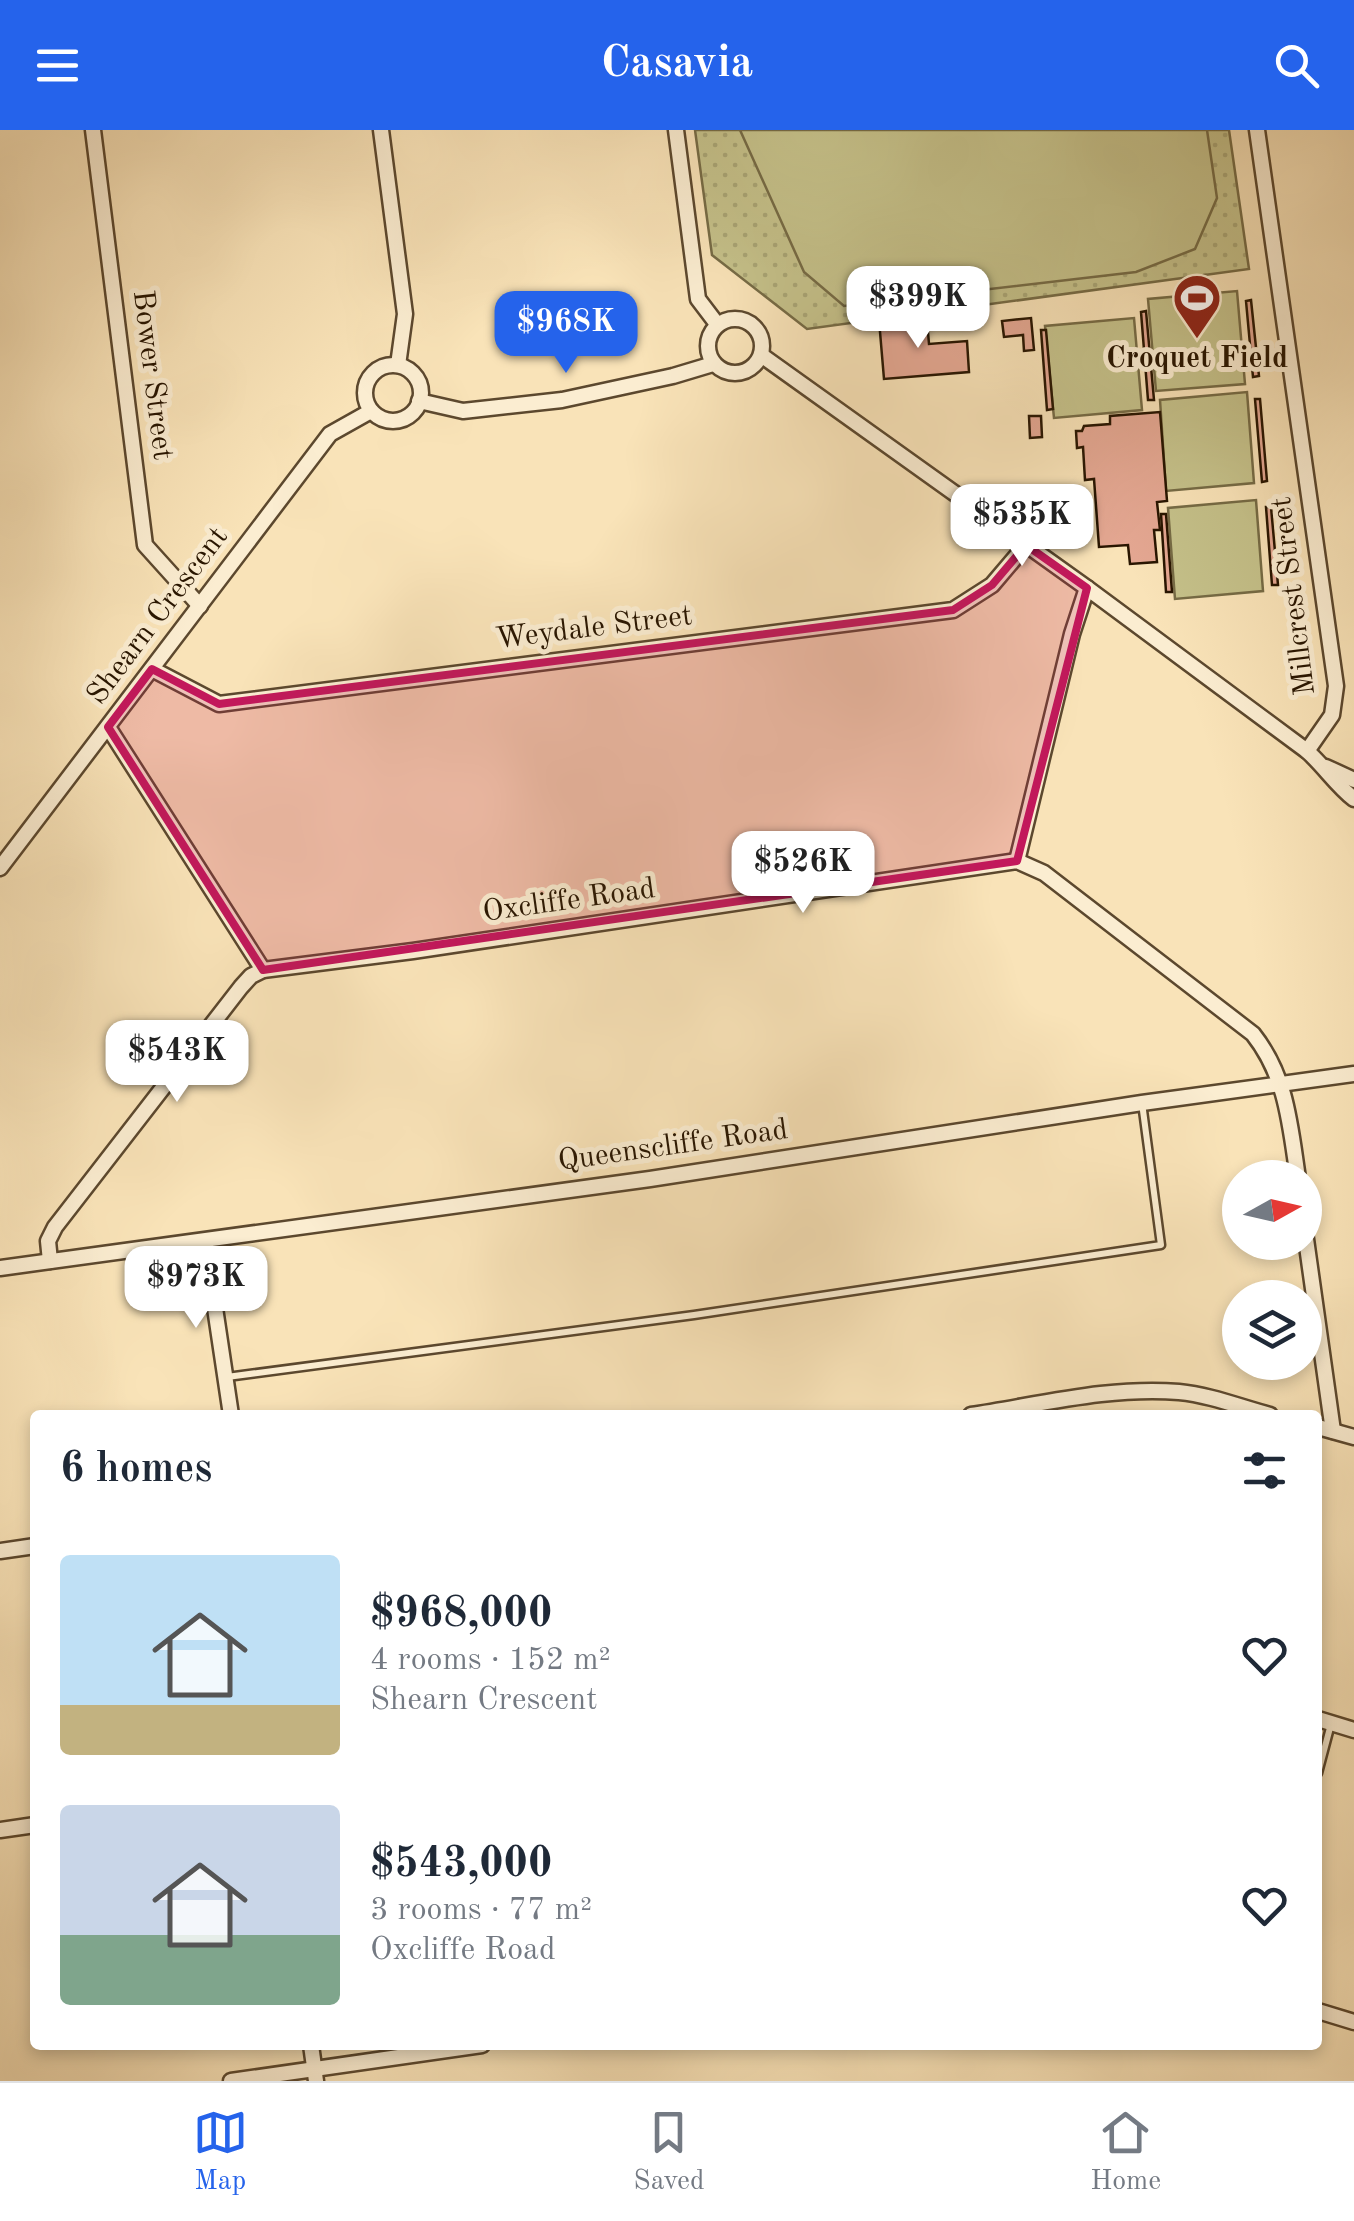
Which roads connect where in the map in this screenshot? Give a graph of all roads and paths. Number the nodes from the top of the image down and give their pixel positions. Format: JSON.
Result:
{"nodes":[{"id":1,"x":93,"y":130,"type":"edge"},
{"id":2,"x":381,"y":130,"type":"edge"},
{"id":3,"x":676,"y":130,"type":"edge"},
{"id":4,"x":1258,"y":130,"type":"edge"},
{"id":5,"x":717,"y":324,"type":"junction"},
{"id":6,"x":760,"y":355,"type":"junction"},
{"id":7,"x":713,"y":364,"type":"junction"},
{"id":8,"x":398,"y":365,"type":"junction"},
{"id":9,"x":419,"y":401,"type":"junction"},
{"id":10,"x":371,"y":411,"type":"junction"},
{"id":11,"x":1026,"y":545,"type":"junction"},
{"id":12,"x":1088,"y":588,"type":"junction"},
{"id":13,"x":200,"y":606,"type":"junction"},
{"id":14,"x":152,"y":669,"type":"junction"},
{"id":15,"x":108,"y":727,"type":"junction"},
{"id":16,"x":1307,"y":751,"type":"junction"},
{"id":17,"x":1325,"y":766,"type":"junction"},
{"id":18,"x":1354,"y":780,"type":"edge"},
{"id":19,"x":1354,"y":798,"type":"edge"},
{"id":20,"x":1018,"y":861,"type":"junction"},
{"id":21,"x":0,"y":868,"type":"edge"},
{"id":22,"x":263,"y":970,"type":"junction"},
{"id":23,"x":1354,"y":1074,"type":"edge"},
{"id":24,"x":1282,"y":1086,"type":"junction"},
{"id":25,"x":1142,"y":1103,"type":"junction"},
{"id":26,"x":1295,"y":1160,"type":"edge"},
{"id":27,"x":204,"y":1241,"type":"junction"},
{"id":28,"x":1308,"y":1260,"type":"edge"},
{"id":29,"x":50,"y":1262,"type":"junction"},
{"id":30,"x":0,"y":1268,"type":"edge"},
{"id":31,"x":226,"y":1377,"type":"junction"},
{"id":32,"x":230,"y":1410,"type":"edge"},
{"id":33,"x":1004,"y":1410,"type":"edge"},
{"id":34,"x":1252,"y":1410,"type":"edge"},
{"id":35,"x":1325,"y":1430,"type":"edge"},
{"id":36,"x":1354,"y":1437,"type":"edge"},
{"id":37,"x":30,"y":1547,"type":"edge"},
{"id":38,"x":0,"y":1551,"type":"edge"},
{"id":39,"x":1324,"y":1721,"type":"edge"},
{"id":40,"x":1354,"y":1730,"type":"edge"},
{"id":41,"x":30,"y":1826,"type":"edge"},
{"id":42,"x":0,"y":1830,"type":"edge"},
{"id":43,"x":1322,"y":2012,"type":"edge"},
{"id":44,"x":1354,"y":2022,"type":"edge"},
{"id":45,"x":312,"y":2050,"type":"edge"},
{"id":46,"x":454,"y":2050,"type":"edge"},
{"id":47,"x":315,"y":2075,"type":"edge"},
{"id":48,"x":232,"y":2081,"type":"edge"}],
"edges":[{"from":1,"to":13,"type":"street","name":"Bower Street"},
{"from":2,"to":8,"type":"street"},
{"from":3,"to":5,"type":"street"},
{"from":4,"to":16,"type":"street","name":"Millcrest Street"},
{"from":5,"to":6,"type":"street"},
{"from":5,"to":7,"type":"street"},
{"from":6,"to":7,"type":"street"},
{"from":6,"to":11,"type":"street"},
{"from":7,"to":9,"type":"street"},
{"from":8,"to":9,"type":"street"},
{"from":8,"to":10,"type":"street"},
{"from":9,"to":10,"type":"street"},
{"from":10,"to":13,"type":"street","name":"Shearn Crescent"},
{"from":11,"to":12,"type":"street"},
{"from":11,"to":14,"type":"street","name":"Weydale Street"},
{"from":12,"to":16,"type":"street"},
{"from":12,"to":20,"type":"street"},
{"from":13,"to":14,"type":"street","name":"Shearn Crescent"},
{"from":14,"to":15,"type":"street","name":"Shearn Crescent"},
{"from":15,"to":21,"type":"street","name":"Shearn Crescent"},
{"from":15,"to":22,"type":"street"},
{"from":16,"to":17,"type":"street"},
{"from":17,"to":18,"type":"street"},
{"from":17,"to":19,"type":"street"},
{"from":20,"to":22,"type":"street","name":"Oxcliffe Road"},
{"from":20,"to":24,"type":"street"},
{"from":22,"to":29,"type":"street"},
{"from":23,"to":24,"type":"street","name":"Queenscliffe Road"},
{"from":24,"to":25,"type":"street","name":"Queenscliffe Road"},
{"from":24,"to":26,"type":"street"},
{"from":25,"to":27,"type":"street","name":"Queenscliffe Road"},
{"from":25,"to":31,"type":"lane"},
{"from":27,"to":29,"type":"street","name":"Queenscliffe Road"},
{"from":27,"to":31,"type":"street"},
{"from":28,"to":35,"type":"street"},
{"from":29,"to":30,"type":"street","name":"Queenscliffe Road"},
{"from":31,"to":32,"type":"street"},
{"from":33,"to":34,"type":"street"},
{"from":35,"to":36,"type":"street"},
{"from":37,"to":38,"type":"street"},
{"from":39,"to":40,"type":"street"},
{"from":41,"to":42,"type":"street"},
{"from":43,"to":44,"type":"street"},
{"from":45,"to":47,"type":"street"},
{"from":46,"to":47,"type":"street"},
{"from":47,"to":48,"type":"street"}]}
